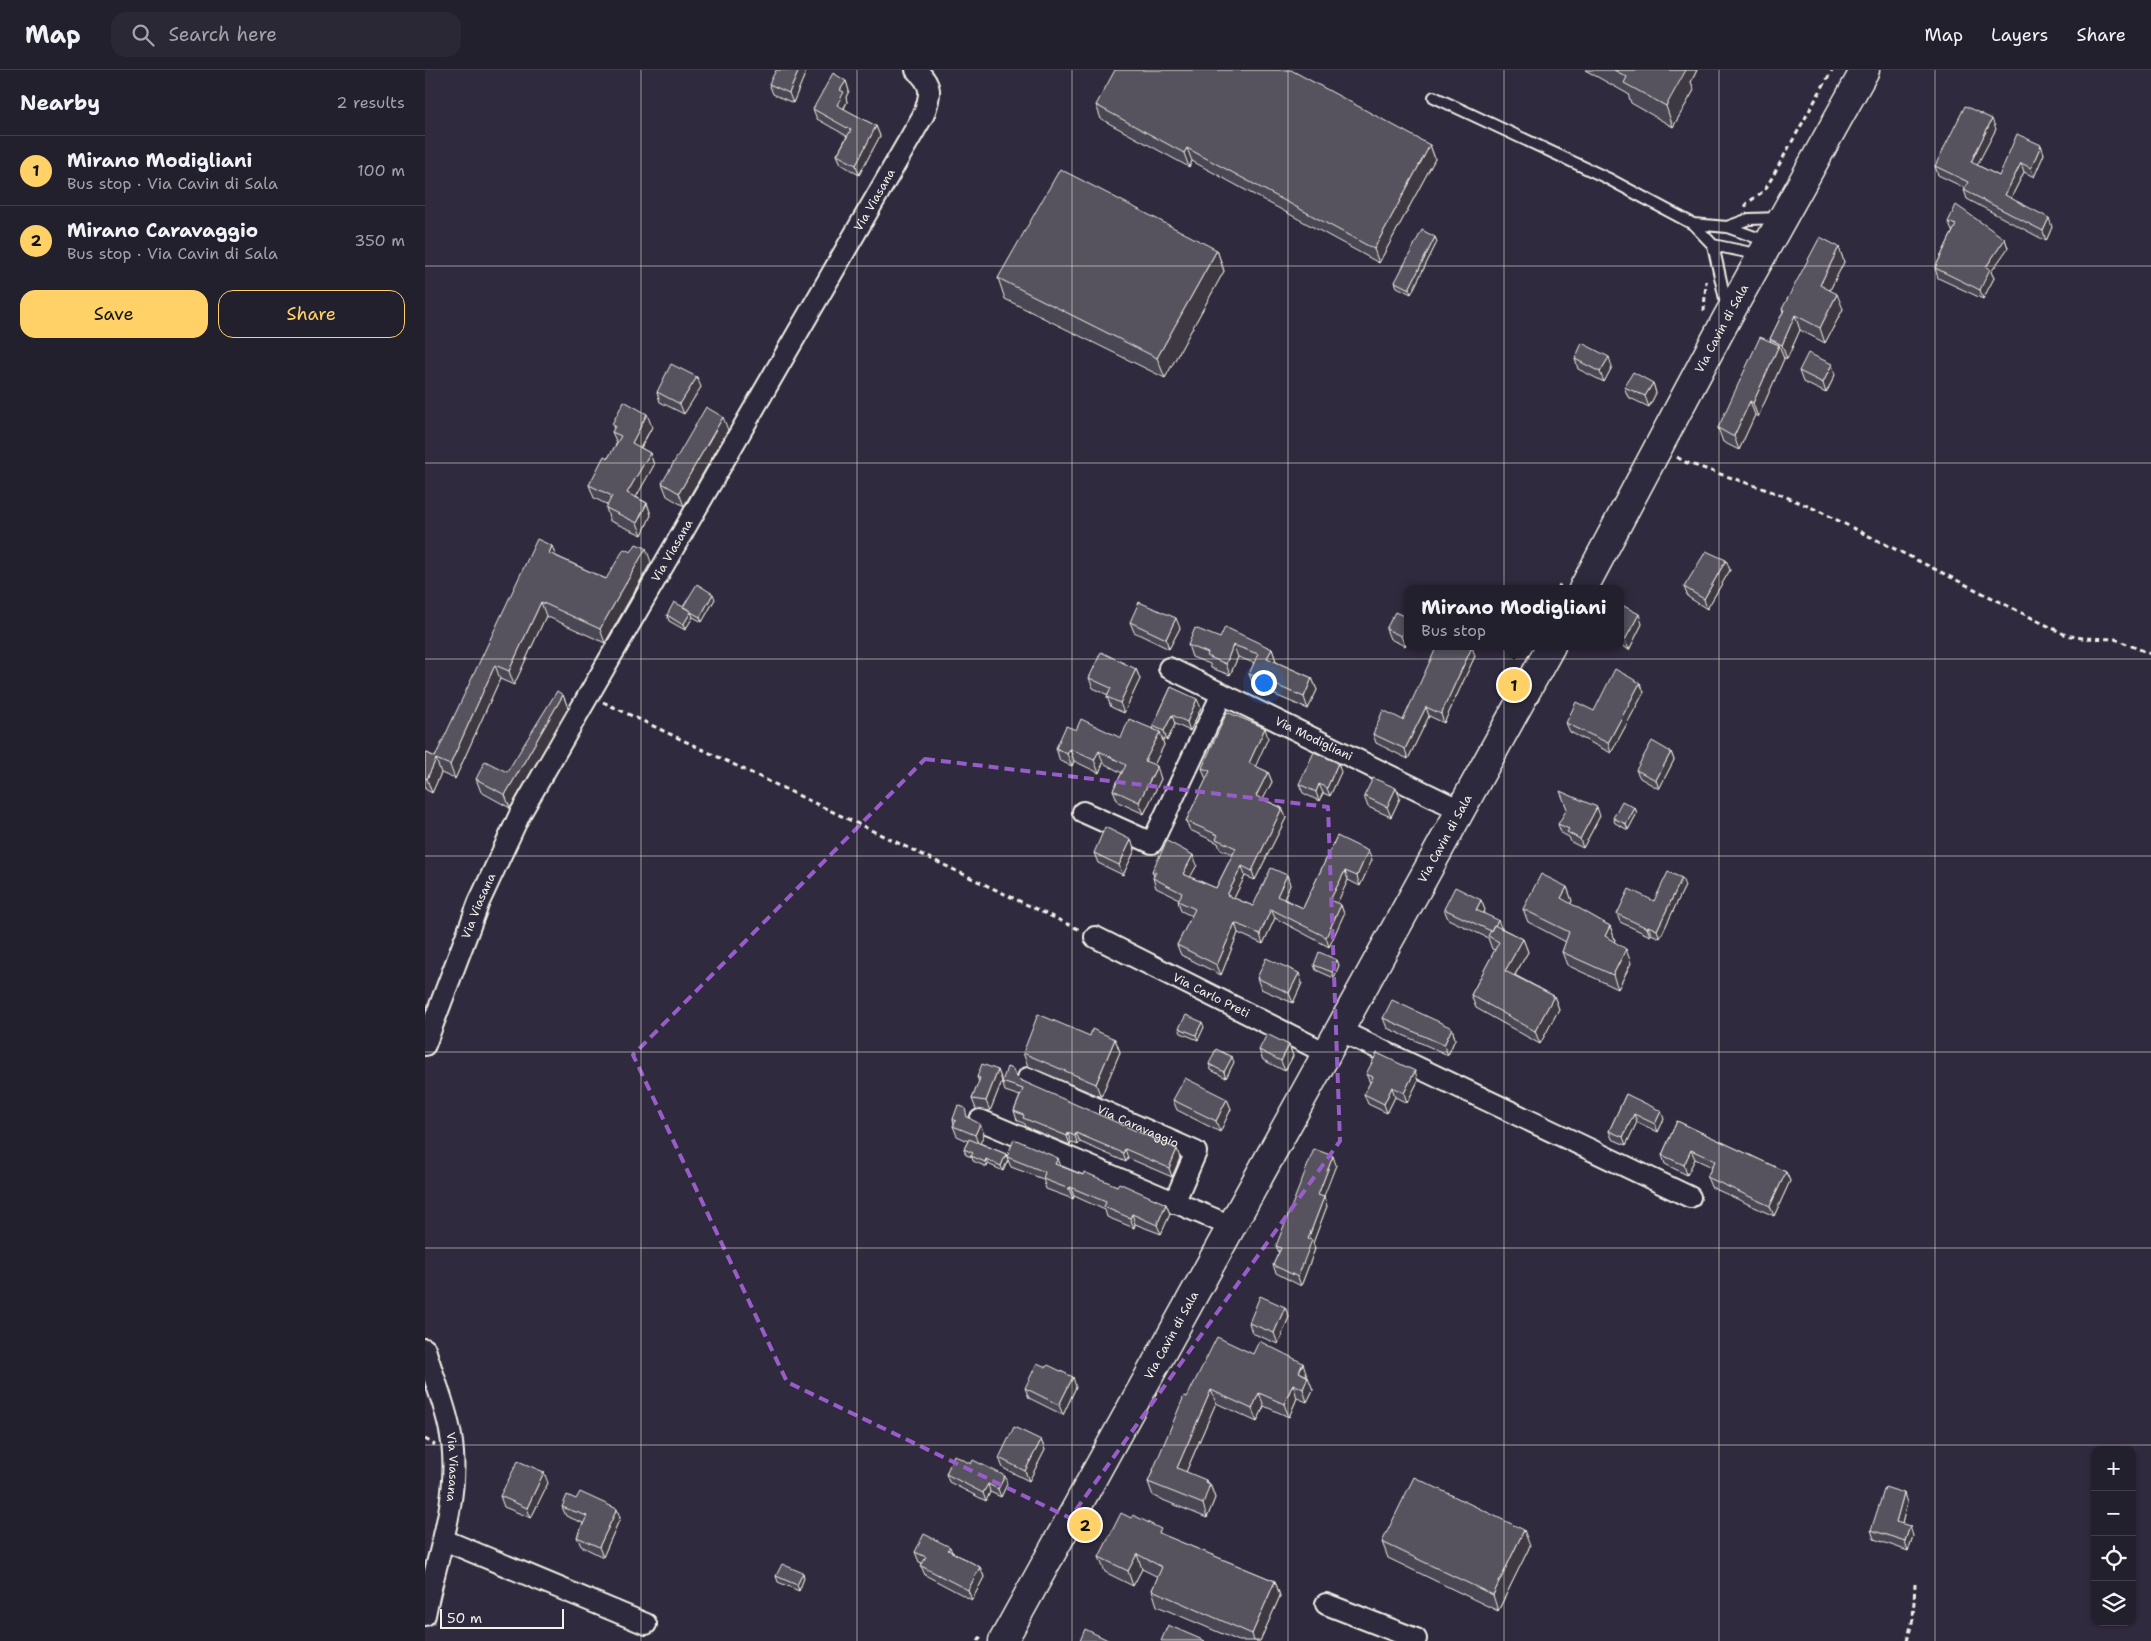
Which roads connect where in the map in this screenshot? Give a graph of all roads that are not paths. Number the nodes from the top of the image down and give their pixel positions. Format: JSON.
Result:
{"nodes":[{"id":1,"x":916,"y":70,"type":"edge"},
{"id":2,"x":1865,"y":70,"type":"edge"},
{"id":3,"x":1434,"y":97,"type":"dead end"},
{"id":4,"x":1784,"y":218,"type":"junction"},
{"id":5,"x":1693,"y":224,"type":"junction"},
{"id":6,"x":1727,"y":227,"type":"junction"},
{"id":7,"x":1713,"y":246,"type":"junction"},
{"id":8,"x":1766,"y":249,"type":"junction"},
{"id":9,"x":1729,"y":316,"type":"junction"},
{"id":10,"x":1585,"y":585,"type":"edge"},
{"id":11,"x":1549,"y":650,"type":"edge"},
{"id":12,"x":1169,"y":668,"type":"dead end"},
{"id":13,"x":1222,"y":694,"type":"junction"},
{"id":14,"x":1460,"y":810,"type":"junction"},
{"id":15,"x":1083,"y":812,"type":"dead end"},
{"id":16,"x":1095,"y":937,"type":"road end"},
{"id":17,"x":1339,"y":1030,"type":"junction"},
{"id":18,"x":425,"y":1045,"type":"edge"},
{"id":19,"x":1326,"y":1053,"type":"junction"},
{"id":20,"x":1028,"y":1078,"type":"dead end"},
{"id":21,"x":980,"y":1120,"type":"dead end"},
{"id":22,"x":1690,"y":1197,"type":"dead end"},
{"id":23,"x":1174,"y":1203,"type":"junction"},
{"id":24,"x":1231,"y":1226,"type":"junction"},
{"id":25,"x":425,"y":1349,"type":"edge"},
{"id":26,"x":444,"y":1540,"type":"junction"},
{"id":27,"x":1326,"y":1604,"type":"dead end"},
{"id":28,"x":425,"y":1615,"type":"edge"},
{"id":29,"x":646,"y":1624,"type":"dead end"},
{"id":30,"x":1003,"y":1641,"type":"edge"},
{"id":31,"x":1414,"y":1641,"type":"edge"}],
"edges":[{"from":1,"to":18,"type":"street","name":"Via Viasana"},
{"from":2,"to":4,"type":"main road","name":"Via Cavin di Sala"},
{"from":3,"to":5,"type":"lane"},
{"from":4,"to":6,"type":"lane"},
{"from":4,"to":8,"type":"main road","name":"Via Cavin di Sala"},
{"from":5,"to":6,"type":"lane"},
{"from":5,"to":7,"type":"lane"},
{"from":6,"to":8,"type":"lane"},
{"from":7,"to":8,"type":"lane"},
{"from":7,"to":9,"type":"lane"},
{"from":8,"to":9,"type":"main road","name":"Via Cavin di Sala"},
{"from":9,"to":10,"type":"main road","name":"Via Cavin di Sala"},
{"from":11,"to":14,"type":"main road","name":"Via Cavin di Sala"},
{"from":12,"to":13,"type":"street","name":"Via Modigliani"},
{"from":13,"to":14,"type":"street","name":"Via Modigliani"},
{"from":13,"to":15,"type":"street"},
{"from":14,"to":17,"type":"main road","name":"Via Cavin di Sala"},
{"from":16,"to":19,"type":"street","name":"Via Carlo Preti"},
{"from":17,"to":19,"type":"main road","name":"Via Cavin di Sala"},
{"from":17,"to":22,"type":"street"},
{"from":19,"to":24,"type":"main road","name":"Via Cavin di Sala"},
{"from":20,"to":23,"type":"street","name":"Via Caravaggio"},
{"from":21,"to":23,"type":"street"},
{"from":23,"to":24,"type":"street"},
{"from":24,"to":30,"type":"main road","name":"Via Cavin di Sala"},
{"from":25,"to":26,"type":"street","name":"Via Viasana"},
{"from":26,"to":28,"type":"street","name":"Via Viasana"},
{"from":26,"to":29,"type":"street"},
{"from":27,"to":31,"type":"street"}]}
